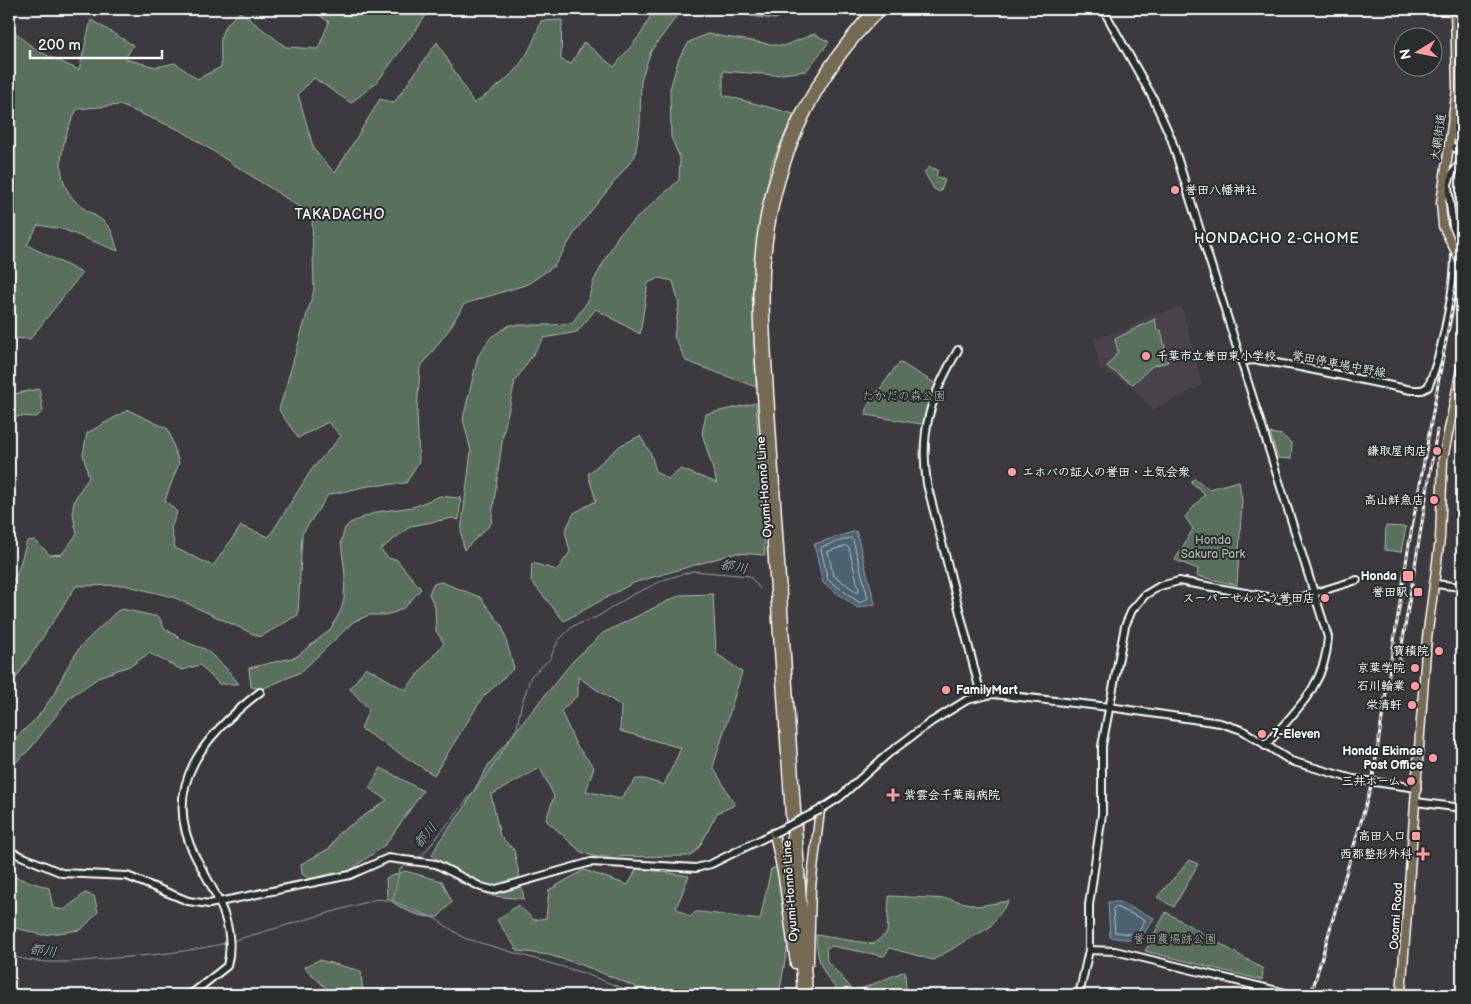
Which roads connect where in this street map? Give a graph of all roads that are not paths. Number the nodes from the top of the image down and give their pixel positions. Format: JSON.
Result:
{"nodes":[{"id":1,"x":874,"y":9,"type":"edge"},
{"id":2,"x":883,"y":9,"type":"edge"},
{"id":3,"x":1104,"y":9,"type":"edge"},
{"id":4,"x":1455,"y":9,"type":"edge"},
{"id":5,"x":1448,"y":145,"type":"junction"},
{"id":6,"x":1462,"y":151,"type":"edge"},
{"id":7,"x":1462,"y":161,"type":"edge"},
{"id":8,"x":1462,"y":264,"type":"edge"},
{"id":9,"x":958,"y":350,"type":"dead end"},
{"id":10,"x":1241,"y":361,"type":"junction"},
{"id":11,"x":1462,"y":364,"type":"edge"},
{"id":12,"x":1357,"y":580,"type":"dead end"},
{"id":13,"x":1435,"y":584,"type":"junction"},
{"id":14,"x":1462,"y":587,"type":"edge"},
{"id":15,"x":1314,"y":593,"type":"junction"},
{"id":16,"x":260,"y":692,"type":"dead end"},
{"id":17,"x":981,"y":695,"type":"junction"},
{"id":18,"x":1109,"y":707,"type":"junction"},
{"id":19,"x":1265,"y":746,"type":"junction"},
{"id":20,"x":1417,"y":788,"type":"junction"},
{"id":21,"x":1416,"y":802,"type":"junction"},
{"id":22,"x":1462,"y":808,"type":"edge"},
{"id":23,"x":820,"y":810,"type":"junction"},
{"id":24,"x":774,"y":833,"type":"junction"},
{"id":25,"x":9,"y":852,"type":"edge"},
{"id":26,"x":220,"y":902,"type":"junction"},
{"id":27,"x":1089,"y":950,"type":"junction"},
{"id":28,"x":807,"y":973,"type":"junction"},
{"id":29,"x":190,"y":995,"type":"edge"},
{"id":30,"x":801,"y":995,"type":"edge"},
{"id":31,"x":808,"y":995,"type":"edge"},
{"id":32,"x":1079,"y":995,"type":"edge"},
{"id":33,"x":1294,"y":995,"type":"edge"},
{"id":34,"x":1401,"y":995,"type":"edge"}],
"edges":[{"from":1,"to":30,"type":"main road","name":"Oyumi-Honnō Line"},
{"from":2,"to":28,"type":"main road","name":"Oyumi-Honnō Line"},
{"from":3,"to":10,"type":"street"},
{"from":4,"to":5,"type":"main road","name":"大網街道"},
{"from":5,"to":6,"type":"street"},
{"from":5,"to":8,"type":"main road","name":"大網街道","bridge":true},
{"from":7,"to":10,"type":"street","name":"誉田停車場中野線"},
{"from":9,"to":17,"type":"street"},
{"from":10,"to":15,"type":"street"},
{"from":11,"to":13,"type":"main road"},
{"from":12,"to":15,"type":"street"},
{"from":13,"to":14,"type":"street"},
{"from":13,"to":20,"type":"main road","name":"Ooami Road"},
{"from":15,"to":18,"type":"street"},
{"from":15,"to":19,"type":"street"},
{"from":16,"to":26,"type":"street"},
{"from":17,"to":18,"type":"street"},
{"from":17,"to":23,"type":"street"},
{"from":18,"to":19,"type":"street"},
{"from":18,"to":27,"type":"street"},
{"from":19,"to":20,"type":"street"},
{"from":20,"to":21,"type":"main road","name":"Ooami Road"},
{"from":21,"to":22,"type":"street"},
{"from":21,"to":34,"type":"main road","name":"Ooami Road"},
{"from":23,"to":24,"type":"street","bridge":true},
{"from":23,"to":28,"type":"main road"},
{"from":24,"to":26,"type":"street"},
{"from":24,"to":30,"type":"main road"},
{"from":25,"to":26,"type":"street"},
{"from":26,"to":29,"type":"street"},
{"from":27,"to":32,"type":"street"},
{"from":27,"to":33,"type":"street"},
{"from":28,"to":31,"type":"main road","name":"Oyumi-Honnō Line"}]}
